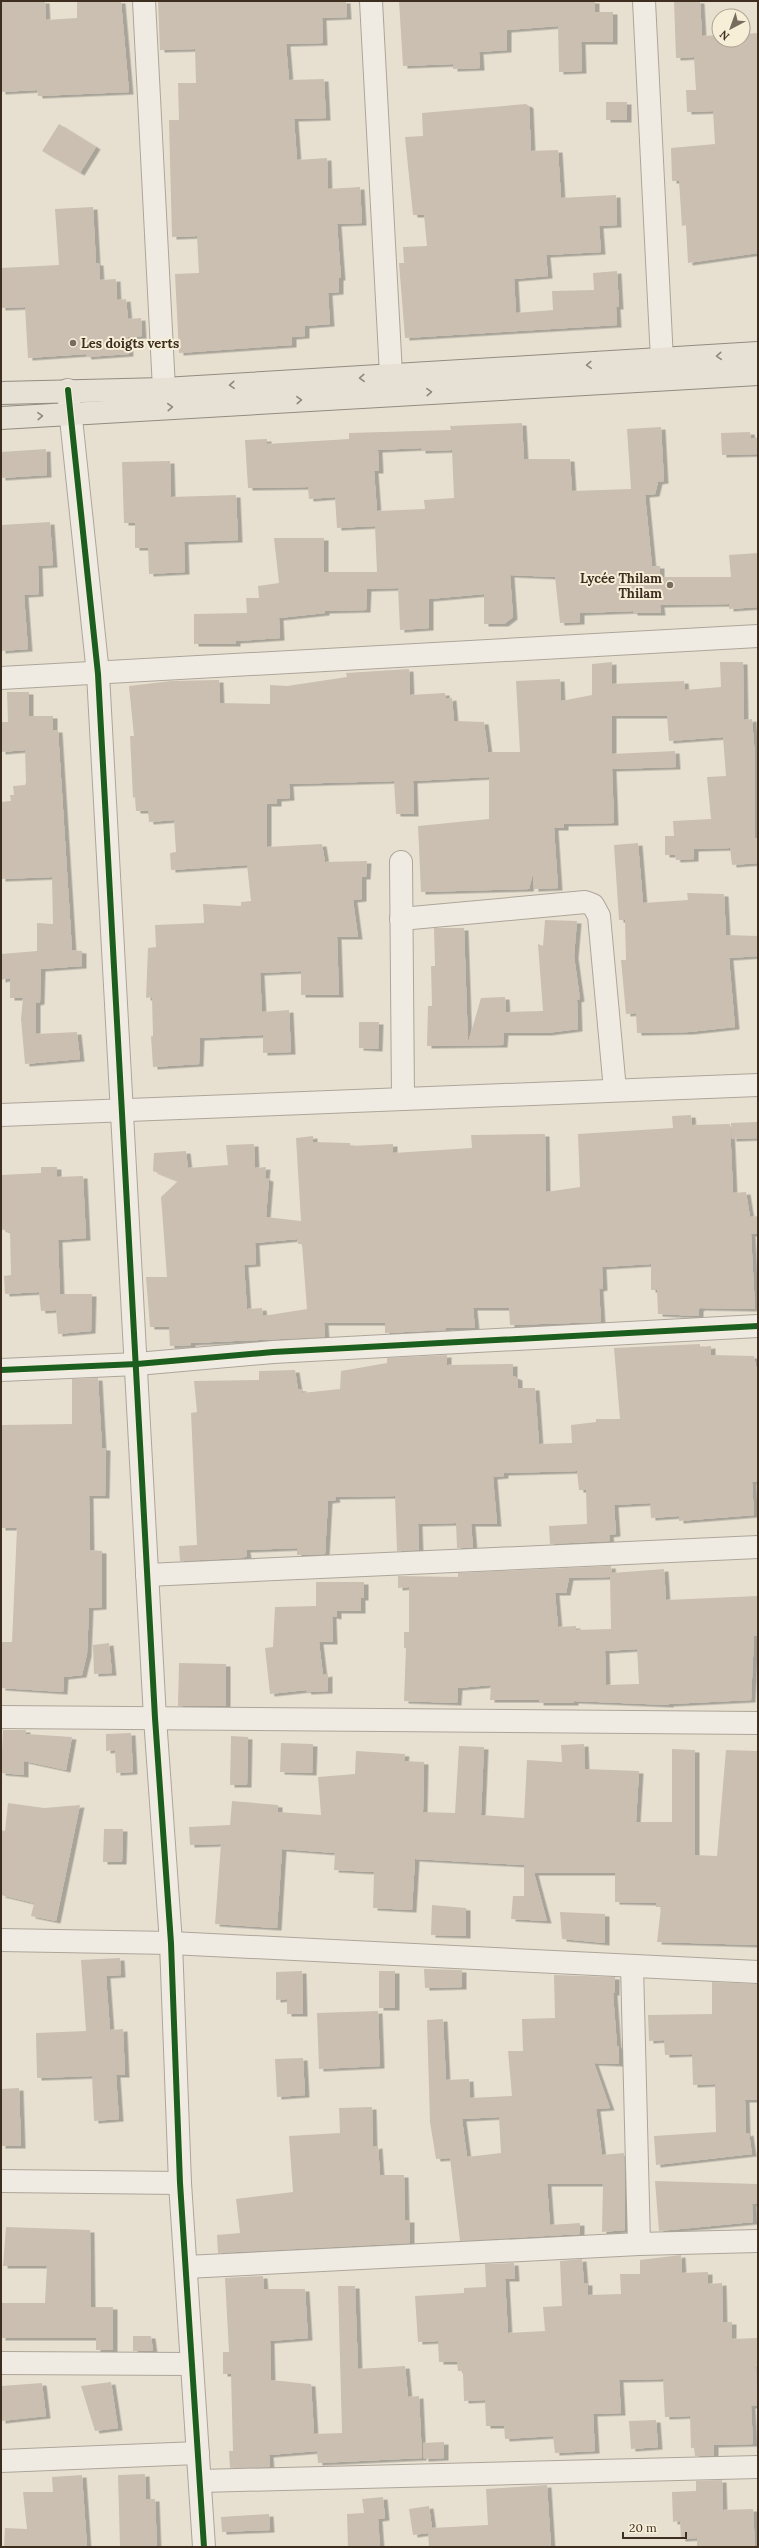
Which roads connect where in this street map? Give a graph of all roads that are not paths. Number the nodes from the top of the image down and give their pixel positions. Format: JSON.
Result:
{"nodes":[{"id":1,"x":144,"y":1,"type":"edge"},
{"id":2,"x":371,"y":1,"type":"edge"},
{"id":3,"x":644,"y":1,"type":"edge"},
{"id":4,"x":758,"y":353,"type":"edge"},
{"id":5,"x":664,"y":370,"type":"junction"},
{"id":6,"x":758,"y":374,"type":"edge"},
{"id":7,"x":392,"y":385,"type":"junction"},
{"id":8,"x":164,"y":389,"type":"junction"},
{"id":9,"x":68,"y":390,"type":"junction"},
{"id":10,"x":1,"y":393,"type":"edge"},
{"id":11,"x":69,"y":415,"type":"junction"},
{"id":12,"x":1,"y":418,"type":"edge"},
{"id":13,"x":758,"y":636,"type":"edge"},
{"id":14,"x":98,"y":674,"type":"junction"},
{"id":15,"x":1,"y":678,"type":"edge"},
{"id":16,"x":400,"y":862,"type":"dead end"},
{"id":17,"x":401,"y":919,"type":"junction"},
{"id":18,"x":758,"y":1085,"type":"edge"},
{"id":19,"x":615,"y":1090,"type":"junction"},
{"id":20,"x":403,"y":1098,"type":"junction"},
{"id":21,"x":123,"y":1109,"type":"junction"},
{"id":22,"x":1,"y":1115,"type":"edge"},
{"id":23,"x":758,"y":1326,"type":"edge"},
{"id":24,"x":137,"y":1364,"type":"junction"},
{"id":25,"x":1,"y":1370,"type":"edge"},
{"id":26,"x":758,"y":1547,"type":"edge"},
{"id":27,"x":147,"y":1575,"type":"junction"},
{"id":28,"x":1,"y":1716,"type":"edge"},
{"id":29,"x":155,"y":1718,"type":"junction"},
{"id":30,"x":758,"y":1723,"type":"edge"},
{"id":31,"x":1,"y":1940,"type":"edge"},
{"id":32,"x":171,"y":1943,"type":"junction"},
{"id":33,"x":632,"y":1966,"type":"junction"},
{"id":34,"x":758,"y":1972,"type":"edge"},
{"id":35,"x":1,"y":2181,"type":"edge"},
{"id":36,"x":180,"y":2183,"type":"junction"},
{"id":37,"x":758,"y":2241,"type":"edge"},
{"id":38,"x":639,"y":2244,"type":"junction"},
{"id":39,"x":186,"y":2267,"type":"junction"},
{"id":40,"x":1,"y":2363,"type":"edge"},
{"id":41,"x":191,"y":2364,"type":"junction"},
{"id":42,"x":198,"y":2453,"type":"junction"},
{"id":43,"x":1,"y":2461,"type":"edge"},
{"id":44,"x":758,"y":2467,"type":"edge"},
{"id":45,"x":200,"y":2481,"type":"junction"},
{"id":46,"x":204,"y":2547,"type":"edge"}],
"edges":[{"from":1,"to":8,"type":"street"},
{"from":2,"to":7,"type":"street"},
{"from":3,"to":5,"type":"street"},
{"from":4,"to":5,"type":"main road","one_way":true},
{"from":5,"to":6,"type":"main road"},
{"from":5,"to":7,"type":"main road"},
{"from":7,"to":8,"type":"main road","one_way":true},
{"from":11,"to":7,"type":"main road","one_way":true},
{"from":8,"to":9,"type":"main road"},
{"from":9,"to":10,"type":"main road"},
{"from":9,"to":11,"type":"street"},
{"from":12,"to":11,"type":"main road","one_way":true},
{"from":11,"to":14,"type":"street"},
{"from":13,"to":14,"type":"street"},
{"from":14,"to":15,"type":"street"},
{"from":14,"to":21,"type":"street"},
{"from":16,"to":17,"type":"street"},
{"from":17,"to":19,"type":"street"},
{"from":17,"to":20,"type":"street"},
{"from":18,"to":19,"type":"street"},
{"from":19,"to":20,"type":"street"},
{"from":20,"to":21,"type":"street"},
{"from":21,"to":22,"type":"street"},
{"from":21,"to":24,"type":"street"},
{"from":23,"to":24,"type":"street"},
{"from":24,"to":25,"type":"street"},
{"from":24,"to":27,"type":"street"},
{"from":26,"to":27,"type":"street"},
{"from":27,"to":29,"type":"street"},
{"from":28,"to":29,"type":"street"},
{"from":29,"to":30,"type":"street"},
{"from":29,"to":32,"type":"street"},
{"from":31,"to":32,"type":"street"},
{"from":32,"to":33,"type":"street"},
{"from":32,"to":36,"type":"street"},
{"from":33,"to":34,"type":"street"},
{"from":33,"to":38,"type":"street"},
{"from":35,"to":36,"type":"street"},
{"from":36,"to":39,"type":"street"},
{"from":37,"to":38,"type":"street"},
{"from":38,"to":39,"type":"street"},
{"from":39,"to":41,"type":"street"},
{"from":40,"to":41,"type":"street"},
{"from":41,"to":42,"type":"street"},
{"from":42,"to":43,"type":"street"},
{"from":42,"to":45,"type":"street"},
{"from":44,"to":45,"type":"street"},
{"from":45,"to":46,"type":"street"}]}
